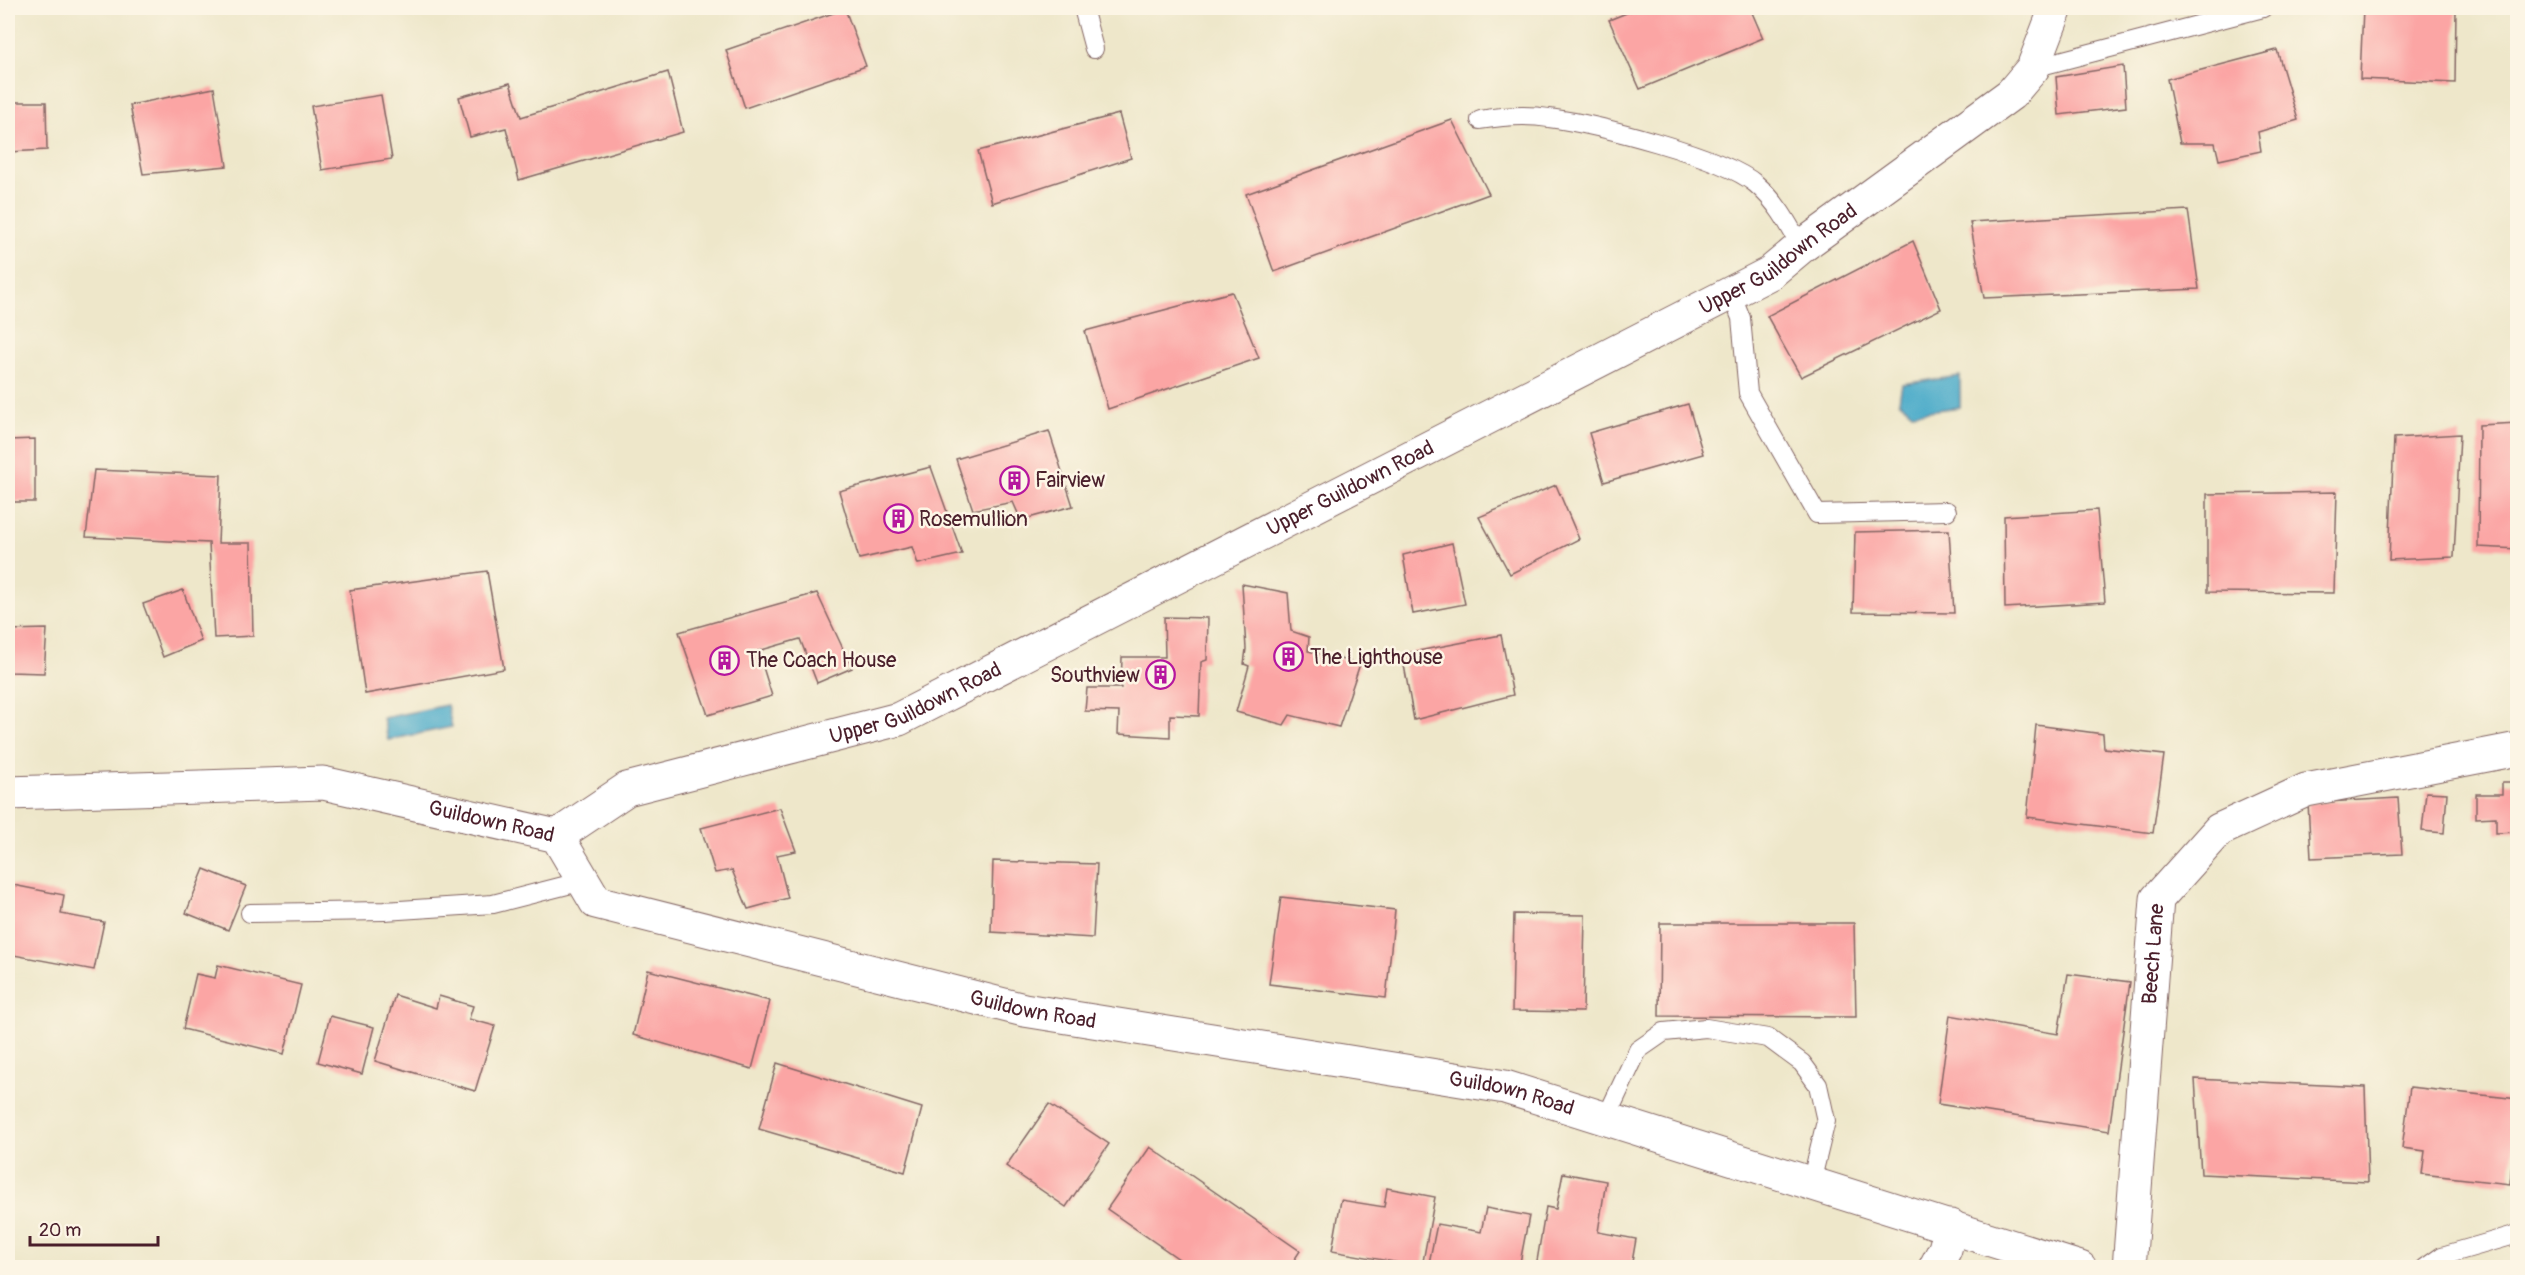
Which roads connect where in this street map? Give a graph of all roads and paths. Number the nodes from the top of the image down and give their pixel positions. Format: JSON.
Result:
{"nodes":[{"id":1,"x":1083,"y":8,"type":"edge"},
{"id":2,"x":2056,"y":8,"type":"edge"},
{"id":3,"x":2263,"y":8,"type":"edge"},
{"id":4,"x":1094,"y":49,"type":"dead end"},
{"id":5,"x":2033,"y":68,"type":"junction"},
{"id":6,"x":1480,"y":120,"type":"dead end"},
{"id":7,"x":1801,"y":247,"type":"junction"},
{"id":8,"x":1731,"y":293,"type":"junction"},
{"id":9,"x":1947,"y":511,"type":"dead end"},
{"id":10,"x":2517,"y":749,"type":"edge"},
{"id":11,"x":8,"y":793,"type":"edge"},
{"id":12,"x":557,"y":836,"type":"junction"},
{"id":13,"x":584,"y":881,"type":"junction"},
{"id":14,"x":250,"y":913,"type":"dead end"},
{"id":15,"x":1606,"y":1118,"type":"junction"},
{"id":16,"x":1811,"y":1183,"type":"junction"},
{"id":17,"x":1951,"y":1226,"type":"junction"},
{"id":18,"x":2517,"y":1234,"type":"edge"},
{"id":19,"x":1935,"y":1268,"type":"edge"},
{"id":20,"x":2080,"y":1268,"type":"edge"},
{"id":21,"x":2129,"y":1268,"type":"edge"},
{"id":22,"x":2425,"y":1268,"type":"edge"}],
"edges":[{"from":1,"to":4,"type":"lane"},
{"from":2,"to":5,"type":"street","name":"Upper Guildown Road"},
{"from":3,"to":5,"type":"lane"},
{"from":5,"to":7,"type":"street","name":"Upper Guildown Road"},
{"from":6,"to":7,"type":"lane"},
{"from":7,"to":8,"type":"street","name":"Upper Guildown Road"},
{"from":8,"to":9,"type":"lane"},
{"from":8,"to":12,"type":"street","name":"Upper Guildown Road"},
{"from":10,"to":21,"type":"street","name":"Beech Lane"},
{"from":11,"to":12,"type":"street","name":"Guildown Road"},
{"from":12,"to":13,"type":"street","name":"Guildown Road"},
{"from":13,"to":14,"type":"lane"},
{"from":13,"to":15,"type":"street","name":"Guildown Road"},
{"from":15,"to":16,"type":"street","name":"Guildown Road"},
{"from":15,"to":16,"type":"lane"},
{"from":16,"to":17,"type":"street","name":"Guildown Road"},
{"from":17,"to":19,"type":"street"},
{"from":17,"to":20,"type":"street","name":"Guildown Road"},
{"from":18,"to":22,"type":"lane"}]}
